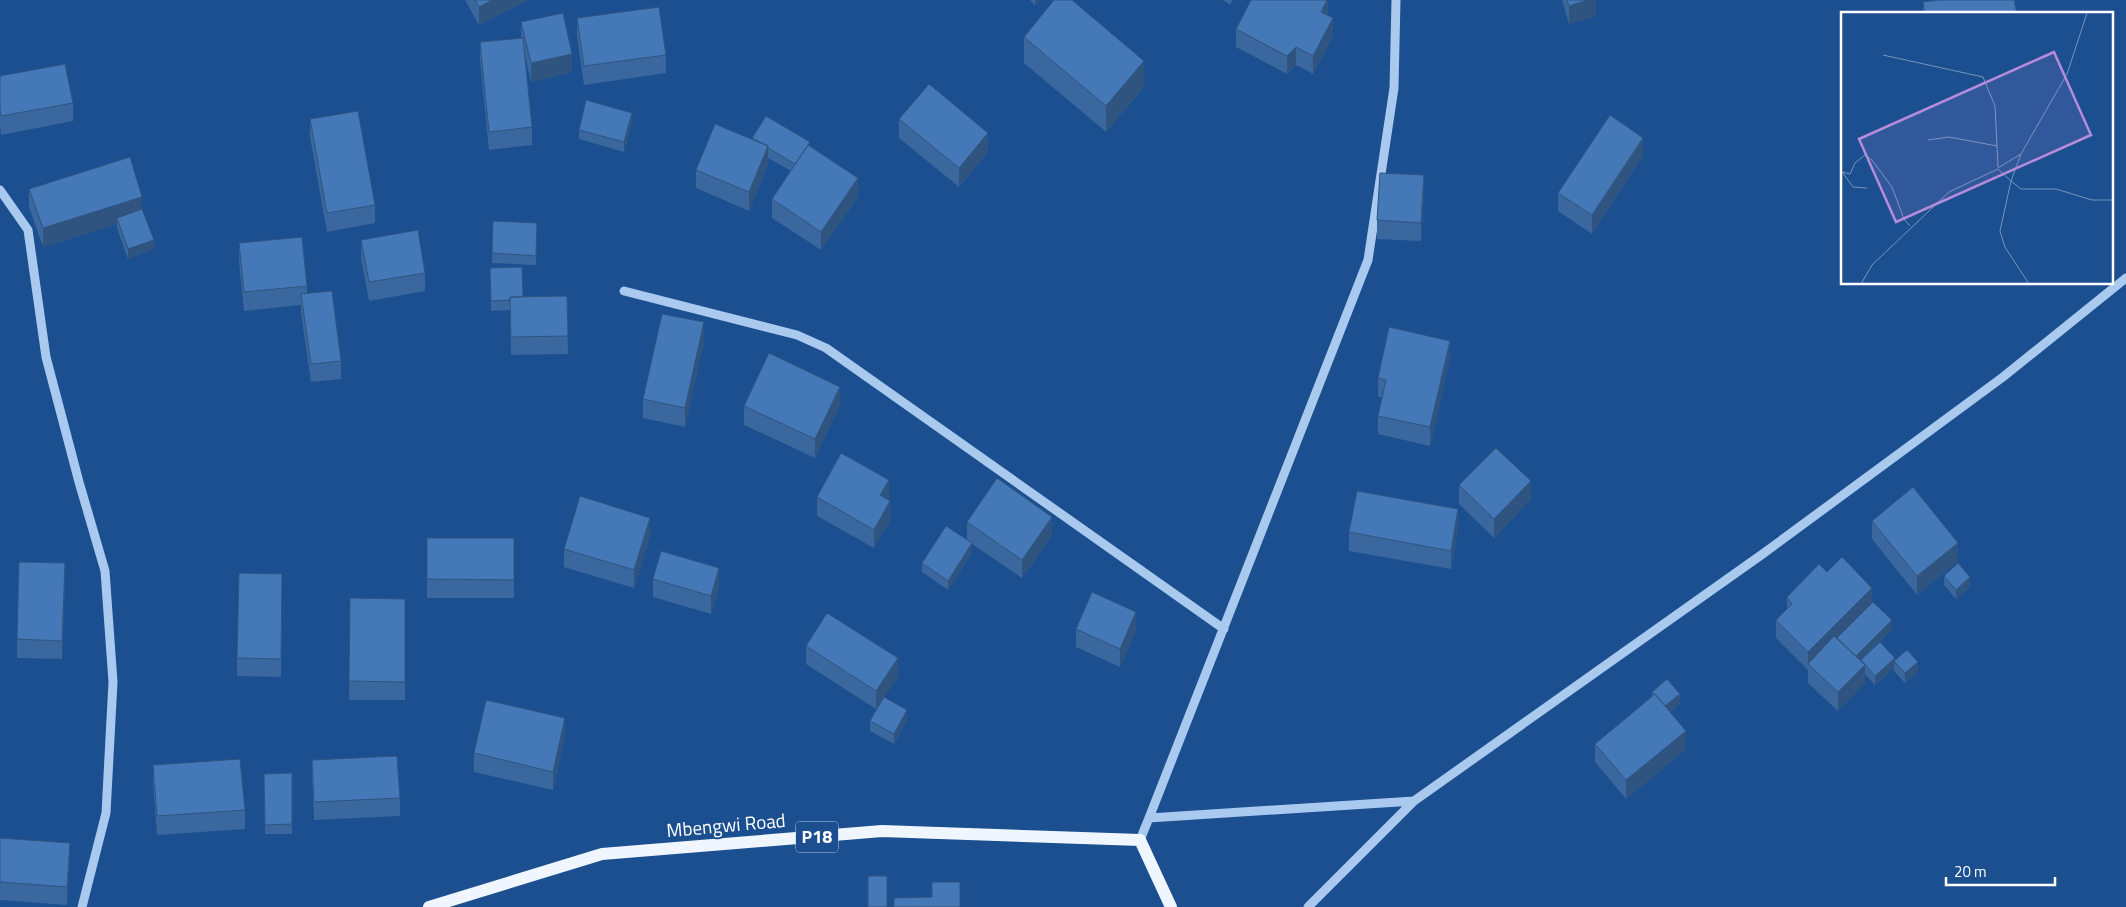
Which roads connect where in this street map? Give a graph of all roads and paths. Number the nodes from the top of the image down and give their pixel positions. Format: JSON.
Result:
{"nodes":[{"id":1,"x":1396,"y":0,"type":"edge"},
{"id":2,"x":0,"y":190,"type":"edge"},
{"id":3,"x":2126,"y":278,"type":"edge"},
{"id":4,"x":624,"y":292,"type":"dead end"},
{"id":5,"x":1224,"y":629,"type":"junction"},
{"id":6,"x":1414,"y":801,"type":"junction"},
{"id":7,"x":1149,"y":818,"type":"junction"},
{"id":8,"x":1140,"y":840,"type":"junction"},
{"id":9,"x":82,"y":907,"type":"edge"},
{"id":10,"x":429,"y":907,"type":"edge"},
{"id":11,"x":1171,"y":907,"type":"edge"},
{"id":12,"x":1308,"y":907,"type":"edge"}],
"edges":[{"from":1,"to":5,"type":"street"},
{"from":2,"to":9,"type":"street"},
{"from":3,"to":6,"type":"street"},
{"from":4,"to":5,"type":"street"},
{"from":5,"to":7,"type":"street"},
{"from":6,"to":7,"type":"street"},
{"from":6,"to":12,"type":"street"},
{"from":7,"to":8,"type":"street"},
{"from":8,"to":10,"type":"main road","name":"Mbengwi Road","number":"P18"},
{"from":8,"to":11,"type":"main road"}]}
